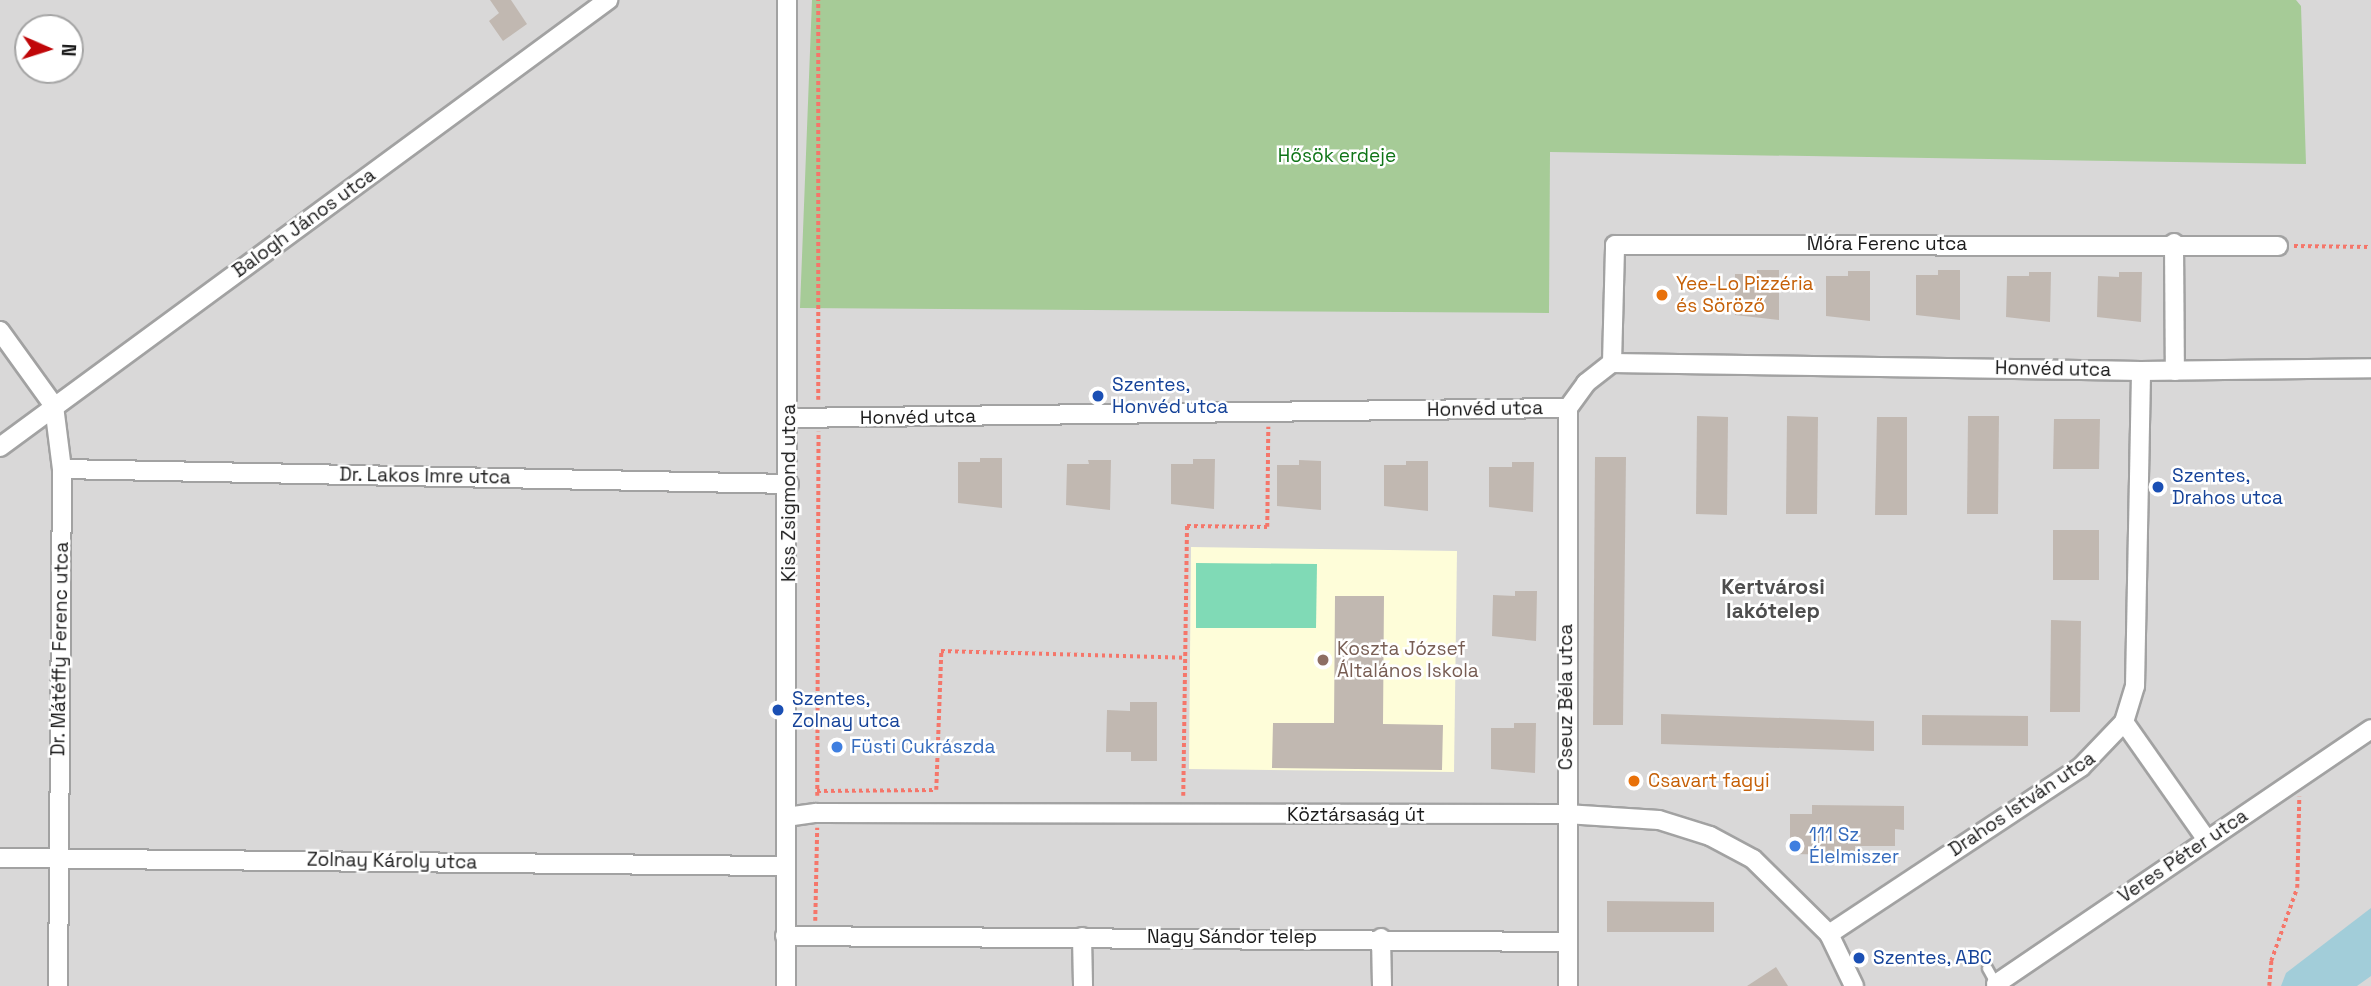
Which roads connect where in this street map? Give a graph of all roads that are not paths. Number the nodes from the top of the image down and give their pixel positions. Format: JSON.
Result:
{"nodes":[{"id":1,"x":608,"y":0,"type":"edge"},
{"id":2,"x":787,"y":0,"type":"edge"},
{"id":3,"x":2174,"y":243,"type":"junction"},
{"id":4,"x":2278,"y":246,"type":"road end"},
{"id":5,"x":0,"y":331,"type":"edge"},
{"id":6,"x":1612,"y":363,"type":"junction"},
{"id":7,"x":2371,"y":368,"type":"edge"},
{"id":8,"x":2141,"y":371,"type":"junction"},
{"id":9,"x":2175,"y":371,"type":"junction"},
{"id":10,"x":54,"y":406,"type":"junction"},
{"id":11,"x":1567,"y":408,"type":"junction"},
{"id":12,"x":789,"y":418,"type":"junction"},
{"id":13,"x":0,"y":447,"type":"edge"},
{"id":14,"x":62,"y":469,"type":"junction"},
{"id":15,"x":789,"y":484,"type":"junction"},
{"id":16,"x":2124,"y":722,"type":"junction"},
{"id":17,"x":2371,"y":729,"type":"edge"},
{"id":18,"x":1566,"y":814,"type":"junction"},
{"id":19,"x":786,"y":817,"type":"junction"},
{"id":20,"x":2207,"y":840,"type":"junction"},
{"id":21,"x":0,"y":858,"type":"edge"},
{"id":22,"x":58,"y":858,"type":"junction"},
{"id":23,"x":783,"y":866,"type":"junction"},
{"id":24,"x":1829,"y":934,"type":"junction"},
{"id":25,"x":785,"y":936,"type":"junction"},
{"id":26,"x":1082,"y":937,"type":"junction"},
{"id":27,"x":1381,"y":937,"type":"junction"},
{"id":28,"x":1568,"y":942,"type":"junction"},
{"id":29,"x":1987,"y":968,"type":"dead end"},
{"id":30,"x":1997,"y":985,"type":"edge"},
{"id":31,"x":58,"y":986,"type":"edge"},
{"id":32,"x":786,"y":986,"type":"edge"},
{"id":33,"x":1083,"y":986,"type":"edge"},
{"id":34,"x":1382,"y":986,"type":"edge"},
{"id":35,"x":1567,"y":986,"type":"edge"},
{"id":36,"x":1854,"y":986,"type":"edge"}],
"edges":[{"from":1,"to":10,"type":"street","name":"Balogh János utca"},
{"from":2,"to":12,"type":"street","name":"Kiss Zsigmond utca"},
{"from":3,"to":4,"type":"street","name":"Móra Ferenc utca"},
{"from":3,"to":6,"type":"street","name":"Móra Ferenc utca"},
{"from":3,"to":9,"type":"street"},
{"from":5,"to":10,"type":"street","name":"Dr. Mátéffy Ferenc utca"},
{"from":6,"to":8,"type":"street","name":"Honvéd utca"},
{"from":6,"to":11,"type":"street","name":"Honvéd utca"},
{"from":7,"to":9,"type":"street","name":"Honvéd utca"},
{"from":8,"to":9,"type":"street","name":"Honvéd utca"},
{"from":8,"to":16,"type":"street","name":"Drahos István utca"},
{"from":10,"to":13,"type":"street","name":"Balogh János utca"},
{"from":10,"to":14,"type":"street","name":"Dr. Mátéffy Ferenc utca"},
{"from":11,"to":12,"type":"street","name":"Honvéd utca"},
{"from":11,"to":18,"type":"street","name":"Cseuz Béla utca"},
{"from":12,"to":15,"type":"street","name":"Kiss Zsigmond utca"},
{"from":14,"to":15,"type":"street","name":"Dr. Lakos Imre utca"},
{"from":14,"to":22,"type":"street","name":"Dr. Mátéffy Ferenc utca"},
{"from":15,"to":19,"type":"street","name":"Kiss Zsigmond utca"},
{"from":16,"to":20,"type":"street"},
{"from":16,"to":24,"type":"street","name":"Drahos István utca"},
{"from":17,"to":20,"type":"street","name":"Veres Péter utca"},
{"from":18,"to":19,"type":"street","name":"Köztársaság út"},
{"from":18,"to":24,"type":"street","name":"Köztársaság út"},
{"from":18,"to":28,"type":"street","name":"Cseuz Béla utca"},
{"from":19,"to":23,"type":"street","name":"Kiss Zsigmond utca"},
{"from":20,"to":30,"type":"street","name":"Veres Péter utca"},
{"from":21,"to":22,"type":"street","name":"Zolnay Károly utca"},
{"from":22,"to":23,"type":"street","name":"Zolnay Károly utca"},
{"from":22,"to":31,"type":"street","name":"Dr. Mátéffy Ferenc utca"},
{"from":23,"to":25,"type":"street","name":"Kiss Zsigmond utca"},
{"from":24,"to":36,"type":"street","name":"Köztársaság út"},
{"from":25,"to":26,"type":"street","name":"Nagy Sándor telep"},
{"from":25,"to":32,"type":"street","name":"Kiss Zsigmond utca"},
{"from":26,"to":27,"type":"street","name":"Nagy Sándor telep"},
{"from":26,"to":33,"type":"street"},
{"from":27,"to":28,"type":"street","name":"Nagy Sándor telep"},
{"from":27,"to":34,"type":"street"},
{"from":28,"to":35,"type":"street","name":"Cseuz Béla utca"},
{"from":29,"to":30,"type":"lane"}]}
